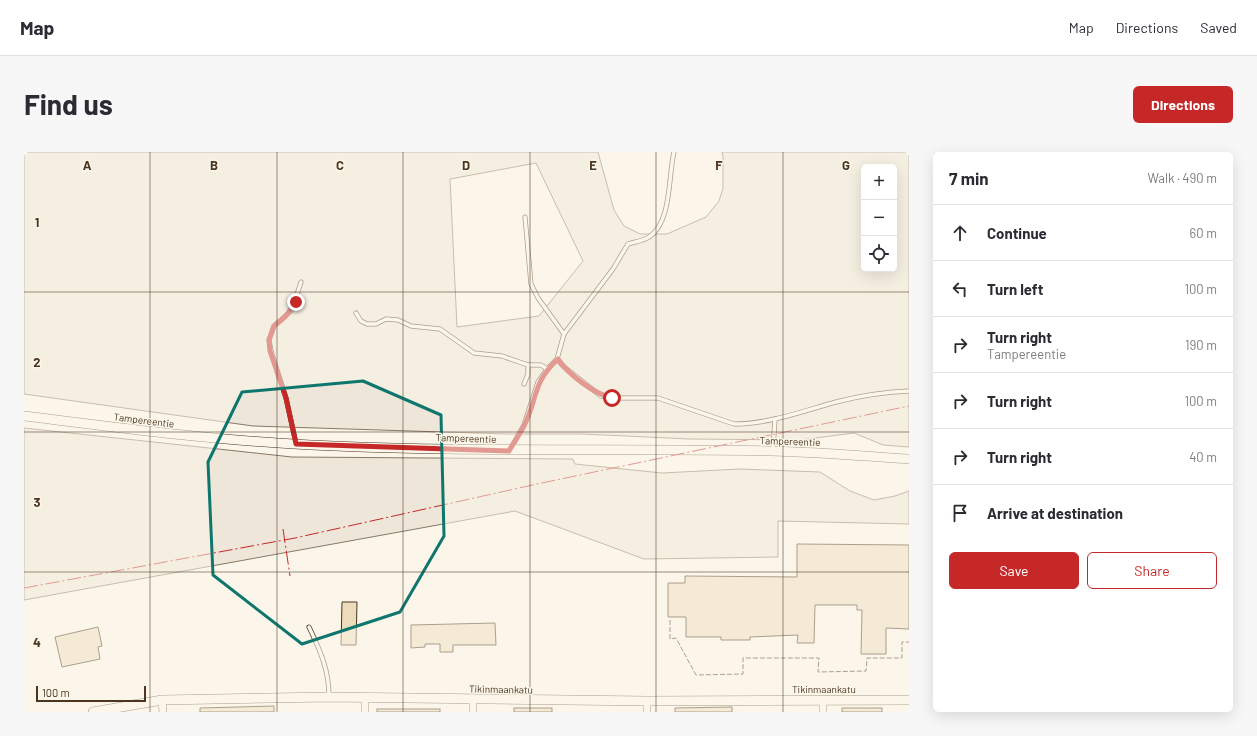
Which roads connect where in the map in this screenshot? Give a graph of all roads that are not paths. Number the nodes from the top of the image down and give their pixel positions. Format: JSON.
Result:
{"nodes":[{"id":1,"x":674,"y":152,"type":"edge"},
{"id":2,"x":525,"y":217,"type":"dead end"},
{"id":3,"x":301,"y":282,"type":"dead end"},
{"id":4,"x":356,"y":313,"type":"dead end"},
{"id":5,"x":564,"y":334,"type":"junction"},
{"id":6,"x":558,"y":359,"type":"junction"},
{"id":7,"x":528,"y":365,"type":"junction"},
{"id":8,"x":547,"y":369,"type":"junction"},
{"id":9,"x":524,"y":384,"type":"dead end"},
{"id":10,"x":909,"y":391,"type":"edge"},
{"id":11,"x":24,"y":416,"type":"edge"},
{"id":12,"x":775,"y":419,"type":"junction"},
{"id":13,"x":296,"y":444,"type":"junction"},
{"id":14,"x":509,"y":451,"type":"junction"},
{"id":15,"x":773,"y":451,"type":"junction"},
{"id":16,"x":909,"y":459,"type":"edge"},
{"id":17,"x":309,"y":626,"type":"dead end"},
{"id":18,"x":328,"y":697,"type":"junction"},
{"id":19,"x":365,"y":698,"type":"junction"},
{"id":20,"x":162,"y":700,"type":"junction"},
{"id":21,"x":473,"y":700,"type":"junction"},
{"id":22,"x":823,"y":700,"type":"junction"},
{"id":23,"x":909,"y":700,"type":"edge"},
{"id":24,"x":647,"y":701,"type":"junction"},
{"id":25,"x":93,"y":712,"type":"edge"},
{"id":26,"x":163,"y":712,"type":"edge"},
{"id":27,"x":366,"y":712,"type":"edge"},
{"id":28,"x":473,"y":712,"type":"edge"},
{"id":29,"x":647,"y":712,"type":"edge"},
{"id":30,"x":823,"y":712,"type":"edge"}],
"edges":[{"from":1,"to":5,"type":"lane"},
{"from":2,"to":5,"type":"lane"},
{"from":3,"to":13,"type":"lane"},
{"from":4,"to":7,"type":"lane"},
{"from":5,"to":6,"type":"lane"},
{"from":6,"to":8,"type":"lane"},
{"from":6,"to":12,"type":"lane"},
{"from":7,"to":8,"type":"lane"},
{"from":7,"to":9,"type":"lane"},
{"from":8,"to":14,"type":"lane"},
{"from":10,"to":12,"type":"lane"},
{"from":11,"to":13,"type":"main road","name":"Tampereentie"},
{"from":12,"to":15,"type":"lane"},
{"from":13,"to":14,"type":"main road","name":"Tampereentie"},
{"from":14,"to":15,"type":"main road","name":"Tampereentie"},
{"from":15,"to":16,"type":"main road","name":"Tampereentie"},
{"from":17,"to":18,"type":"lane"},
{"from":18,"to":19,"type":"main road","name":"Tikinmaankatu"},
{"from":18,"to":20,"type":"main road","name":"Tikinmaankatu"},
{"from":19,"to":21,"type":"main road","name":"Tikinmaankatu"},
{"from":19,"to":27,"type":"street"},
{"from":20,"to":25,"type":"main road","name":"Tikinmaankatu"},
{"from":20,"to":26,"type":"street"},
{"from":21,"to":24,"type":"main road","name":"Tikinmaankatu"},
{"from":21,"to":28,"type":"street"},
{"from":22,"to":23,"type":"main road","name":"Tikinmaankatu"},
{"from":22,"to":24,"type":"main road","name":"Tikinmaankatu"},
{"from":22,"to":30,"type":"street"},
{"from":24,"to":29,"type":"street"}]}
